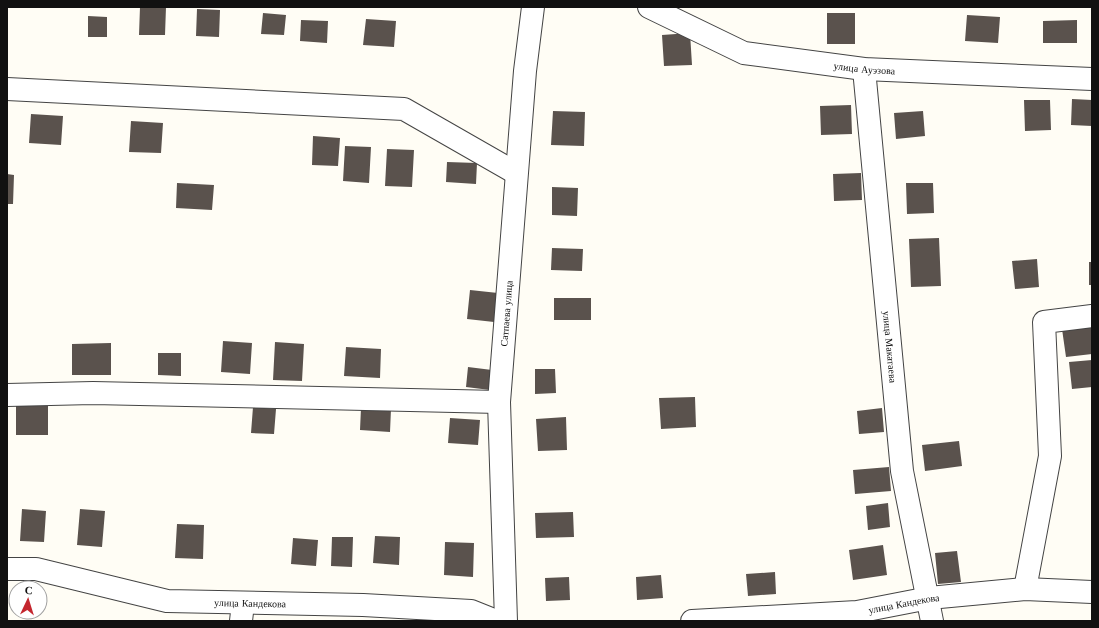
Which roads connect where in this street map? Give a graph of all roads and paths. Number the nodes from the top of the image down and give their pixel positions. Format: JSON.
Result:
{"nodes":[{"id":1,"x":533,"y":7,"type":"edge"},
{"id":2,"x":649,"y":7,"type":"edge"},
{"id":3,"x":864,"y":69,"type":"junction"},
{"id":4,"x":1092,"y":79,"type":"edge"},
{"id":5,"x":7,"y":89,"type":"edge"},
{"id":6,"x":516,"y":173,"type":"junction"},
{"id":7,"x":1092,"y":316,"type":"edge"},
{"id":8,"x":7,"y":395,"type":"edge"},
{"id":9,"x":499,"y":402,"type":"junction"},
{"id":10,"x":7,"y":569,"type":"edge"},
{"id":11,"x":1025,"y":589,"type":"junction"},
{"id":12,"x":1092,"y":592,"type":"edge"},
{"id":13,"x":929,"y":598,"type":"junction"},
{"id":14,"x":242,"y":612,"type":"edge"},
{"id":15,"x":496,"y":621,"type":"edge"},
{"id":16,"x":506,"y":621,"type":"edge"},
{"id":17,"x":692,"y":621,"type":"edge"},
{"id":18,"x":932,"y":621,"type":"edge"}],
"edges":[{"from":1,"to":6,"type":"street","name":"Сатпаева улица"},
{"from":2,"to":3,"type":"street","name":"улица Ауэзова"},
{"from":3,"to":4,"type":"street","name":"улица Ауэзова"},
{"from":3,"to":13,"type":"street","name":"улица Макатаева"},
{"from":5,"to":6,"type":"street"},
{"from":6,"to":9,"type":"street","name":"Сатпаева улица"},
{"from":7,"to":11,"type":"street"},
{"from":8,"to":9,"type":"street"},
{"from":9,"to":16,"type":"street","name":"Сатпаева улица"},
{"from":10,"to":14,"type":"street","name":"улица Кандекова"},
{"from":11,"to":12,"type":"street","name":"улица Кандекова"},
{"from":11,"to":13,"type":"street","name":"улица Кандекова"},
{"from":13,"to":17,"type":"street","name":"улица Кандекова"},
{"from":13,"to":18,"type":"street","name":"улица Макатаева"},
{"from":14,"to":15,"type":"street","name":"улица Кандекова"}]}
